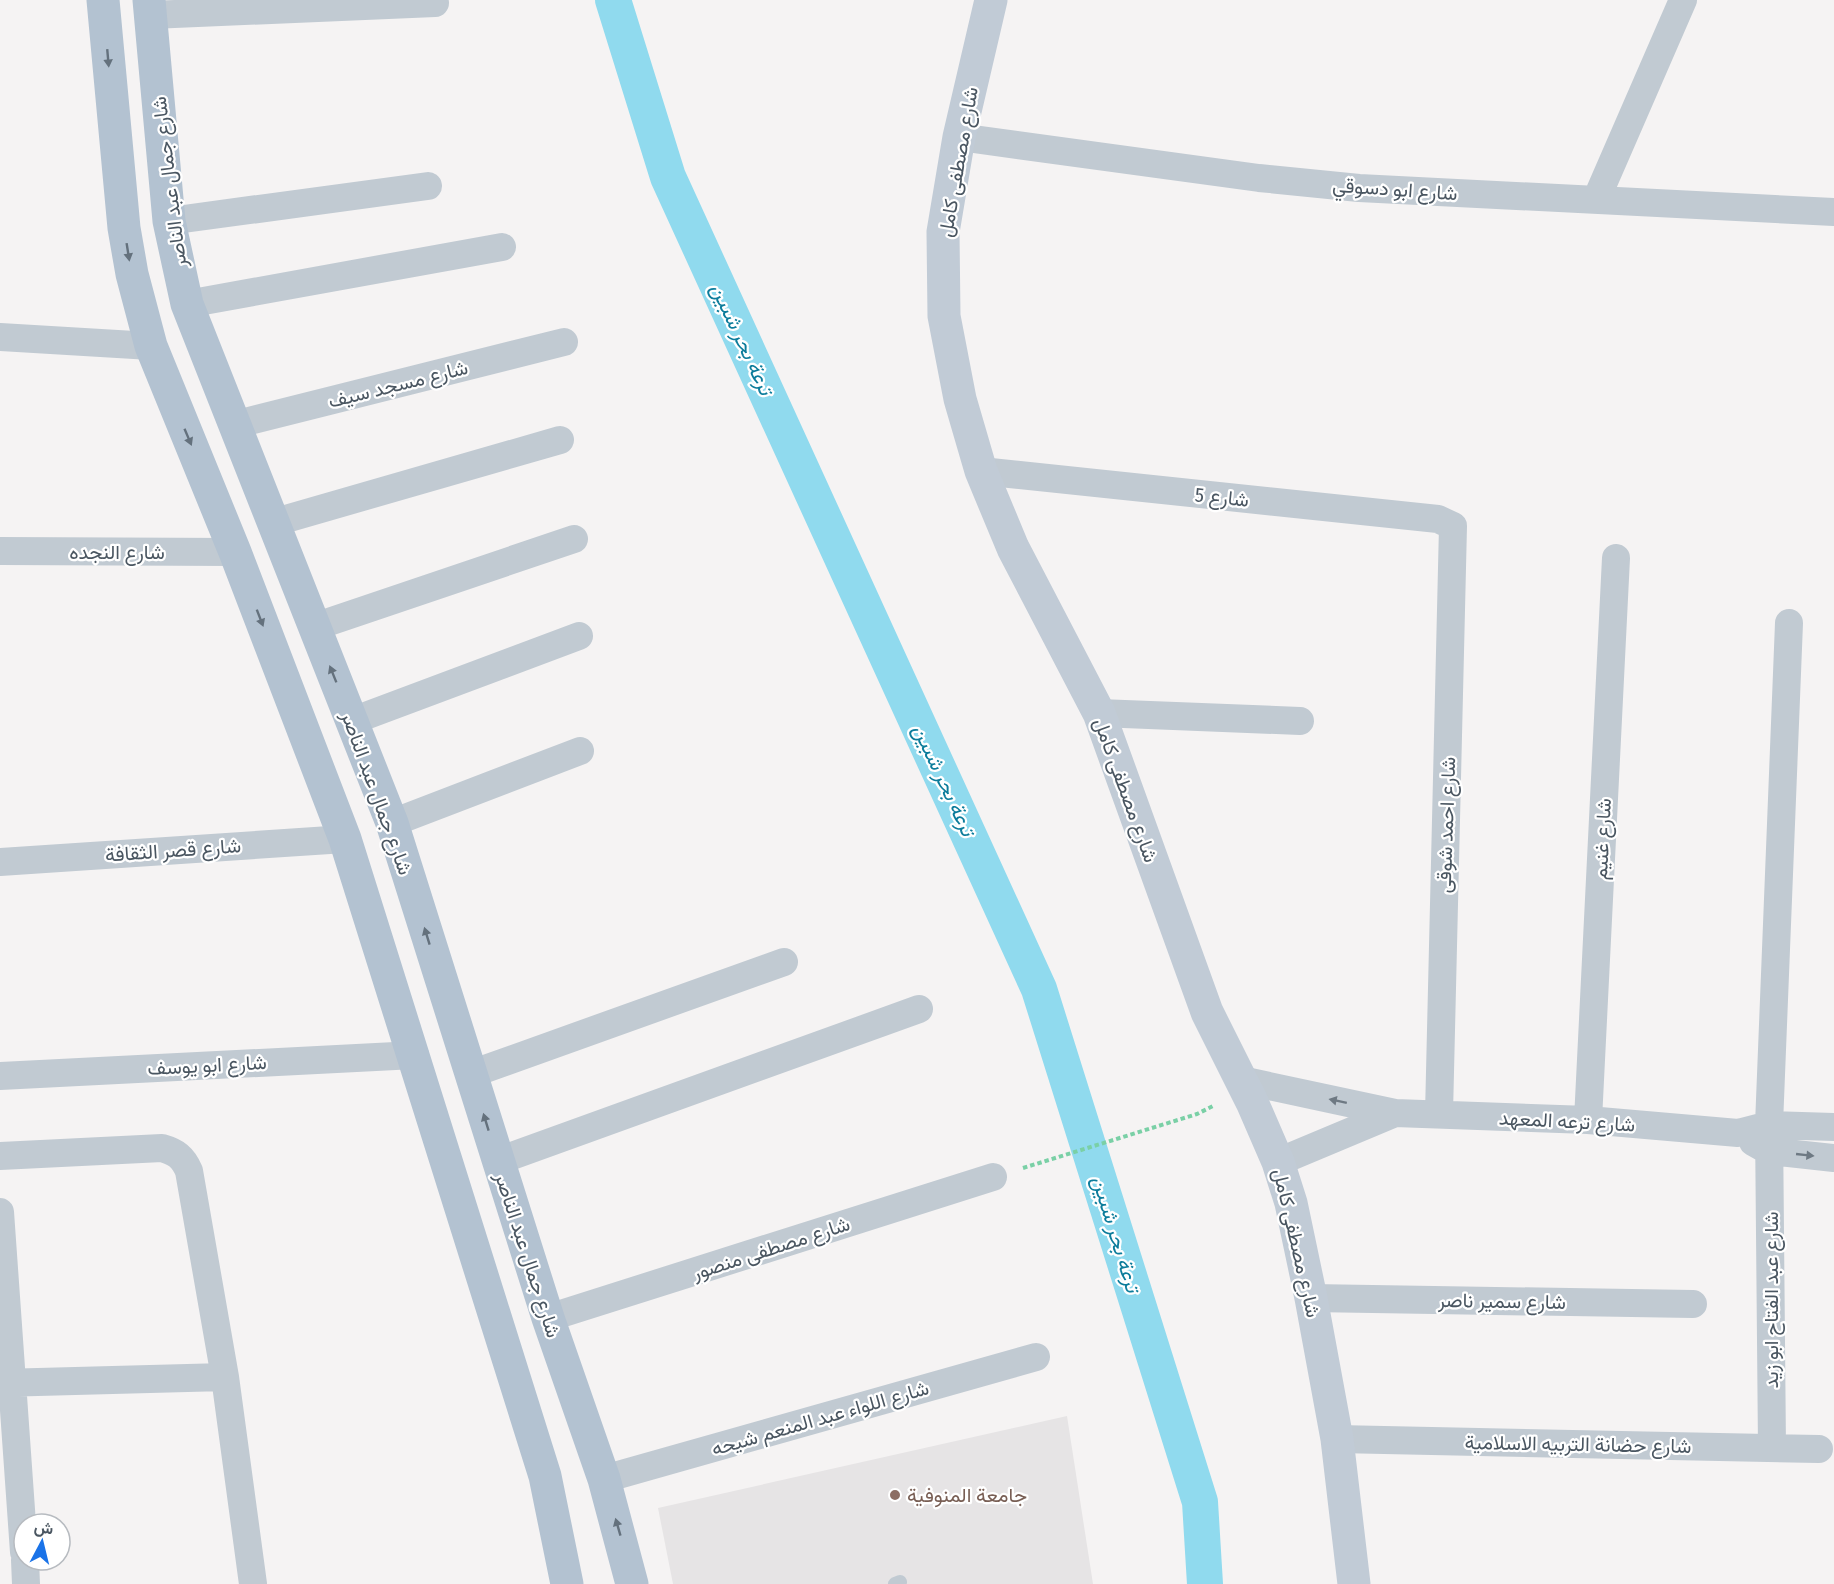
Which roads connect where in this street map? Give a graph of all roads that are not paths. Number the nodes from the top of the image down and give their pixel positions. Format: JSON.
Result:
{"nodes":[{"id":1,"x":103,"y":0,"type":"edge"},
{"id":2,"x":991,"y":0,"type":"edge"},
{"id":3,"x":1683,"y":0,"type":"edge"},
{"id":4,"x":435,"y":3,"type":"dead end"},
{"id":5,"x":150,"y":8,"type":"edge"},
{"id":6,"x":959,"y":137,"type":"junction"},
{"id":7,"x":428,"y":186,"type":"dead end"},
{"id":8,"x":1596,"y":200,"type":"junction"},
{"id":9,"x":1834,"y":212,"type":"edge"},
{"id":10,"x":169,"y":221,"type":"junction"},
{"id":11,"x":502,"y":247,"type":"dead end"},
{"id":12,"x":187,"y":304,"type":"junction"},
{"id":13,"x":0,"y":337,"type":"edge"},
{"id":14,"x":564,"y":342,"type":"dead end"},
{"id":15,"x":151,"y":346,"type":"junction"},
{"id":16,"x":233,"y":425,"type":"junction"},
{"id":17,"x":560,"y":440,"type":"dead end"},
{"id":18,"x":981,"y":471,"type":"junction"},
{"id":19,"x":272,"y":523,"type":"junction"},
{"id":20,"x":1454,"y":535,"type":"joint"},
{"id":21,"x":574,"y":539,"type":"dead end"},
{"id":22,"x":0,"y":551,"type":"edge"},
{"id":23,"x":235,"y":552,"type":"junction"},
{"id":24,"x":1616,"y":558,"type":"dead end"},
{"id":25,"x":1789,"y":623,"type":"dead end"},
{"id":26,"x":314,"y":627,"type":"junction"},
{"id":27,"x":579,"y":636,"type":"dead end"},
{"id":28,"x":1099,"y":713,"type":"junction"},
{"id":29,"x":1300,"y":721,"type":"dead end"},
{"id":30,"x":352,"y":722,"type":"junction"},
{"id":31,"x":580,"y":751,"type":"dead end"},
{"id":32,"x":392,"y":823,"type":"junction"},
{"id":33,"x":345,"y":838,"type":"junction"},
{"id":34,"x":0,"y":862,"type":"edge"},
{"id":35,"x":784,"y":962,"type":"dead end"},
{"id":36,"x":919,"y":1009,"type":"dead end"},
{"id":37,"x":415,"y":1055,"type":"junction"},
{"id":38,"x":471,"y":1074,"type":"junction"},
{"id":39,"x":0,"y":1076,"type":"edge"},
{"id":40,"x":1241,"y":1080,"type":"junction"},
{"id":41,"x":1395,"y":1113,"type":"junction"},
{"id":42,"x":1438,"y":1114,"type":"junction"},
{"id":43,"x":1588,"y":1120,"type":"junction"},
{"id":44,"x":1834,"y":1127,"type":"edge"},
{"id":45,"x":1769,"y":1138,"type":"junction"},
{"id":46,"x":0,"y":1156,"type":"edge"},
{"id":47,"x":1834,"y":1158,"type":"edge"},
{"id":48,"x":498,"y":1161,"type":"junction"},
{"id":49,"x":1278,"y":1162,"type":"junction"},
{"id":50,"x":993,"y":1177,"type":"road end"},
{"id":51,"x":0,"y":1212,"type":"edge"},
{"id":52,"x":1311,"y":1298,"type":"junction"},
{"id":53,"x":1693,"y":1304,"type":"dead end"},
{"id":54,"x":548,"y":1318,"type":"junction"},
{"id":55,"x":1036,"y":1357,"type":"dead end"},
{"id":56,"x":225,"y":1377,"type":"junction"},
{"id":57,"x":6,"y":1383,"type":"edge"},
{"id":58,"x":1336,"y":1439,"type":"junction"},
{"id":59,"x":1772,"y":1448,"type":"junction"},
{"id":60,"x":1819,"y":1449,"type":"dead end"},
{"id":61,"x":604,"y":1479,"type":"junction"},
{"id":62,"x":20,"y":1512,"type":"edge"},
{"id":63,"x":253,"y":1584,"type":"edge"},
{"id":64,"x":567,"y":1584,"type":"edge"},
{"id":65,"x":632,"y":1584,"type":"edge"},
{"id":66,"x":1354,"y":1584,"type":"edge"}],
"edges":[{"from":1,"to":15,"type":"main road","one_way":true},
{"from":2,"to":6,"type":"main road","name":"شارع مصطفى كامل"},
{"from":3,"to":8,"type":"street"},
{"from":4,"to":5,"type":"street"},
{"from":5,"to":10,"type":"main road","name":"شارع جمال عبد الناصر"},
{"from":6,"to":8,"type":"street","name":"شارع ابو دسوقي"},
{"from":6,"to":18,"type":"main road","name":"شارع مصطفى كامل"},
{"from":7,"to":10,"type":"street"},
{"from":8,"to":9,"type":"street","name":"شارع ابو دسوقي"},
{"from":10,"to":12,"type":"main road","name":"شارع جمال عبد الناصر"},
{"from":11,"to":12,"type":"street"},
{"from":12,"to":16,"type":"main road","name":"شارع جمال عبد الناصر"},
{"from":13,"to":15,"type":"street"},
{"from":14,"to":16,"type":"street","name":"شارع مسجد سيف"},
{"from":15,"to":23,"type":"main road","one_way":true},
{"from":16,"to":19,"type":"main road","name":"شارع جمال عبد الناصر"},
{"from":17,"to":19,"type":"street"},
{"from":18,"to":20,"type":"street","name":"شارع 5"},
{"from":18,"to":28,"type":"main road","name":"شارع مصطفى كامل"},
{"from":19,"to":26,"type":"main road","name":"شارع جمال عبد الناصر"},
{"from":20,"to":42,"type":"street","name":"شارع احمد شوقى"},
{"from":21,"to":26,"type":"street"},
{"from":22,"to":23,"type":"street","name":"شارع النجده"},
{"from":23,"to":33,"type":"main road","one_way":true},
{"from":24,"to":43,"type":"street","name":"شارع غنيم"},
{"from":25,"to":45,"type":"street","name":"شارع عبد الفتاح ابو زيد"},
{"from":30,"to":26,"type":"main road","name":"شارع جمال عبد الناصر","one_way":true},
{"from":27,"to":30,"type":"street"},
{"from":28,"to":29,"type":"street"},
{"from":28,"to":40,"type":"main road","name":"شارع مصطفى كامل"},
{"from":30,"to":32,"type":"main road","name":"شارع جمال عبد الناصر"},
{"from":31,"to":32,"type":"street"},
{"from":38,"to":32,"type":"main road","name":"شارع جمال عبد الناصر","one_way":true},
{"from":33,"to":34,"type":"street","name":"شارع قصر الثقافة"},
{"from":33,"to":37,"type":"main road"},
{"from":35,"to":38,"type":"street"},
{"from":36,"to":48,"type":"street"},
{"from":37,"to":39,"type":"street","name":"شارع ابو يوسف"},
{"from":37,"to":64,"type":"main road"},
{"from":48,"to":38,"type":"main road","name":"شارع جمال عبد الناصر","one_way":true},
{"from":41,"to":40,"type":"street","name":"شارع ترعه المعهد","one_way":true},
{"from":40,"to":49,"type":"main road","name":"شارع مصطفى كامل"},
{"from":41,"to":42,"type":"street","name":"شارع ترعه المعهد"},
{"from":41,"to":49,"type":"street","name":"شارع ترعه المعهد"},
{"from":42,"to":43,"type":"street","name":"شارع ترعه المعهد"},
{"from":43,"to":45,"type":"street","name":"شارع ترعه المعهد"},
{"from":44,"to":45,"type":"street","name":"شارع ترعه المعهد"},
{"from":45,"to":47,"type":"street","name":"شارع ترعه المعهد","one_way":true},
{"from":45,"to":59,"type":"street","name":"شارع عبد الفتاح ابو زيد"},
{"from":46,"to":56,"type":"street"},
{"from":48,"to":54,"type":"main road","name":"شارع جمال عبد الناصر"},
{"from":49,"to":52,"type":"main road","name":"شارع مصطفى كامل"},
{"from":50,"to":54,"type":"street","name":"شارع مصطفى منصور"},
{"from":51,"to":57,"type":"street"},
{"from":52,"to":53,"type":"street","name":"شارع سمير ناصر"},
{"from":52,"to":58,"type":"main road","name":"شارع مصطفى كامل"},
{"from":54,"to":61,"type":"main road","name":"شارع جمال عبد الناصر"},
{"from":55,"to":61,"type":"street","name":"شارع اللواء عبد المنعم شيحه"},
{"from":56,"to":57,"type":"street"},
{"from":56,"to":63,"type":"street"},
{"from":57,"to":62,"type":"street"},
{"from":58,"to":59,"type":"street","name":"شارع حضانة التربيه الاسلامية"},
{"from":58,"to":66,"type":"main road","name":"شارع مصطفى كامل"},
{"from":59,"to":60,"type":"street","name":"شارع حضانة التربيه الاسلامية"},
{"from":65,"to":61,"type":"main road","name":"شارع جمال عبد الناصر","one_way":true}]}
